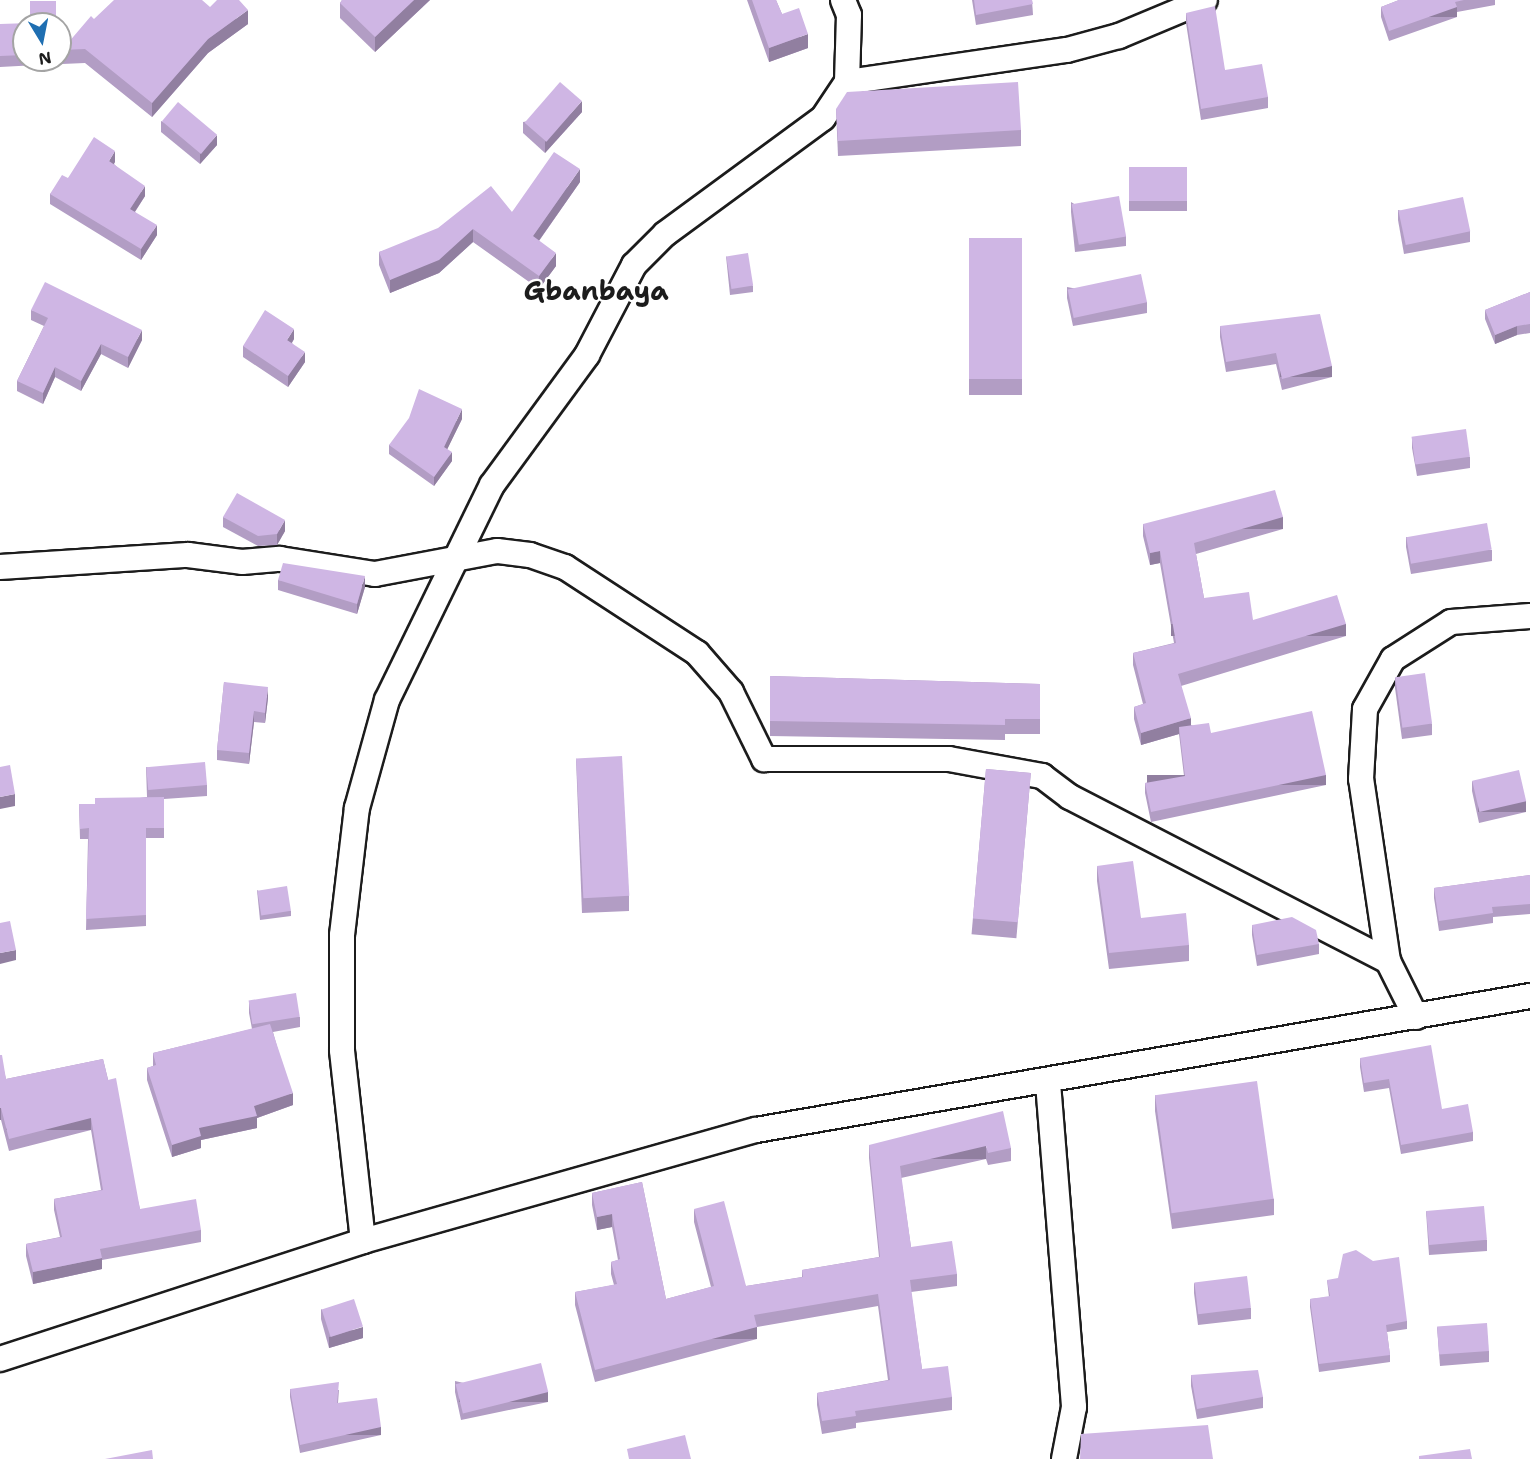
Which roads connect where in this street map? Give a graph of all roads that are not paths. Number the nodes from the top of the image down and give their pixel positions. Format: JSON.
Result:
{"nodes":[{"id":1,"x":843,"y":0,"type":"edge"},
{"id":2,"x":1205,"y":0,"type":"edge"},
{"id":3,"x":848,"y":82,"type":"junction"},
{"id":4,"x":455,"y":556,"type":"junction"},
{"id":5,"x":0,"y":567,"type":"edge"},
{"id":6,"x":1530,"y":616,"type":"edge"},
{"id":7,"x":1388,"y":961,"type":"junction"},
{"id":8,"x":1530,"y":996,"type":"edge"},
{"id":9,"x":1416,"y":1017,"type":"junction"},
{"id":10,"x":1048,"y":1083,"type":"junction"},
{"id":11,"x":363,"y":1241,"type":"junction"},
{"id":12,"x":0,"y":1359,"type":"edge"},
{"id":13,"x":1065,"y":1459,"type":"edge"}],
"edges":[{"from":1,"to":3,"type":"street"},
{"from":2,"to":3,"type":"street"},
{"from":3,"to":4,"type":"street"},
{"from":4,"to":5,"type":"street"},
{"from":4,"to":7,"type":"street"},
{"from":4,"to":11,"type":"street"},
{"from":6,"to":7,"type":"street"},
{"from":7,"to":9,"type":"street"},
{"from":8,"to":9,"type":"street"},
{"from":9,"to":10,"type":"street"},
{"from":10,"to":11,"type":"street"},
{"from":10,"to":13,"type":"street"},
{"from":11,"to":12,"type":"street"}]}
